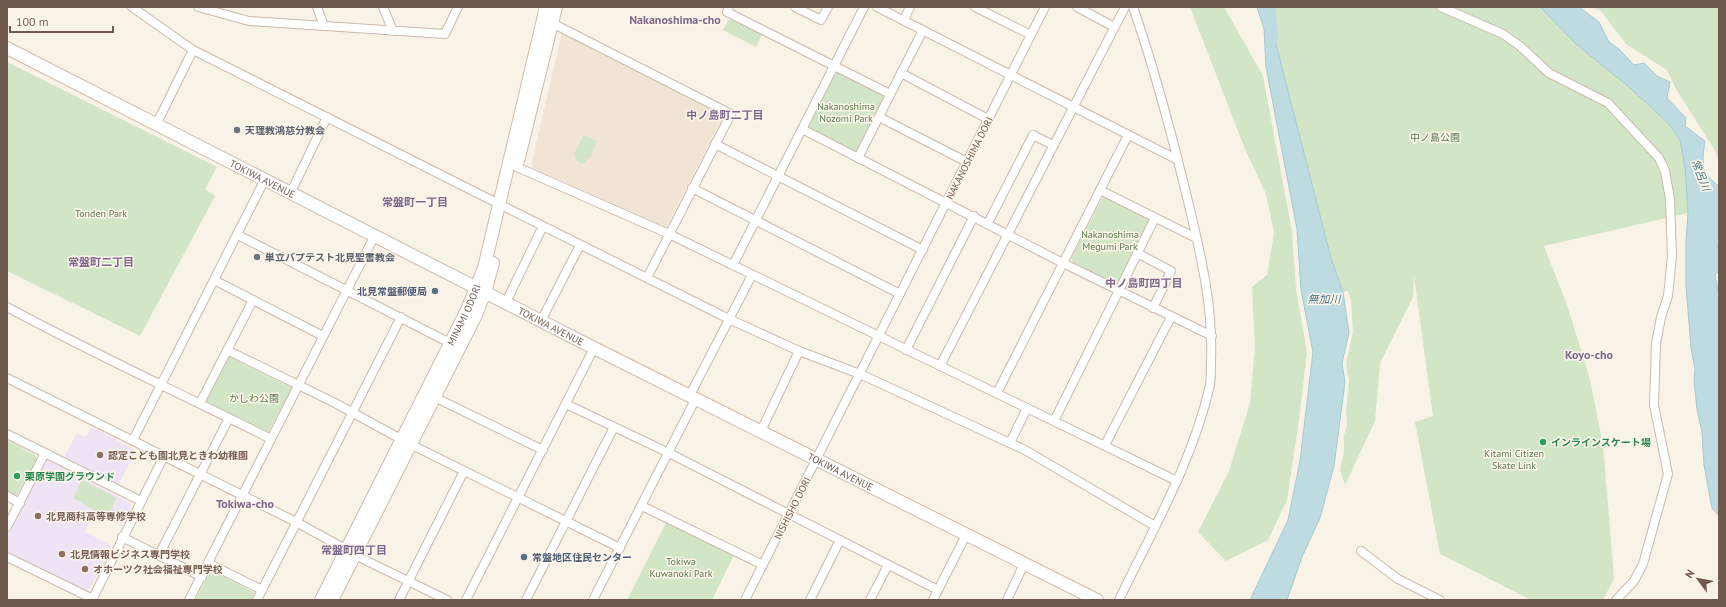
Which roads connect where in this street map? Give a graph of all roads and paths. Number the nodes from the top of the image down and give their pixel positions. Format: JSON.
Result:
{"nodes":[{"id":1,"x":132,"y":7,"type":"edge"},
{"id":2,"x":198,"y":7,"type":"edge"},
{"id":3,"x":316,"y":7,"type":"edge"},
{"id":4,"x":383,"y":7,"type":"edge"},
{"id":5,"x":458,"y":7,"type":"edge"},
{"id":6,"x":556,"y":7,"type":"edge"},
{"id":7,"x":729,"y":7,"type":"edge"},
{"id":8,"x":794,"y":7,"type":"edge"},
{"id":9,"x":828,"y":7,"type":"edge"},
{"id":10,"x":864,"y":7,"type":"edge"},
{"id":11,"x":877,"y":7,"type":"edge"},
{"id":12,"x":910,"y":7,"type":"edge"},
{"id":13,"x":975,"y":7,"type":"edge"},
{"id":14,"x":1045,"y":7,"type":"edge"},
{"id":15,"x":1077,"y":7,"type":"edge"},
{"id":16,"x":1125,"y":7,"type":"edge"},
{"id":17,"x":1133,"y":7,"type":"edge"},
{"id":18,"x":1441,"y":7,"type":"edge"},
{"id":19,"x":547,"y":16,"type":"edge"},
{"id":20,"x":904,"y":20,"type":"junction"},
{"id":21,"x":324,"y":26,"type":"junction"},
{"id":22,"x":1114,"y":27,"type":"junction"},
{"id":23,"x":923,"y":30,"type":"junction"},
{"id":24,"x":393,"y":31,"type":"junction"},
{"id":25,"x":1031,"y":35,"type":"junction"},
{"id":26,"x":7,"y":48,"type":"edge"},
{"id":27,"x":193,"y":50,"type":"junction"},
{"id":28,"x":834,"y":65,"type":"junction"},
{"id":29,"x":901,"y":73,"type":"junction"},
{"id":30,"x":1010,"y":76,"type":"junction"},
{"id":31,"x":890,"y":94,"type":"junction"},
{"id":32,"x":1072,"y":107,"type":"junction"},
{"id":33,"x":327,"y":117,"type":"junction"},
{"id":34,"x":879,"y":117,"type":"junction"},
{"id":35,"x":988,"y":119,"type":"junction"},
{"id":36,"x":156,"y":125,"type":"junction"},
{"id":37,"x":802,"y":129,"type":"junction"},
{"id":38,"x":1128,"y":135,"type":"junction"},
{"id":39,"x":715,"y":144,"type":"junction"},
{"id":40,"x":1053,"y":145,"type":"junction"},
{"id":41,"x":858,"y":158,"type":"junction"},
{"id":42,"x":1178,"y":160,"type":"junction"},
{"id":43,"x":967,"y":162,"type":"junction"},
{"id":44,"x":516,"y":167,"type":"junction"},
{"id":45,"x":778,"y":176,"type":"junction"},
{"id":46,"x":265,"y":179,"type":"junction"},
{"id":47,"x":692,"y":188,"type":"junction"},
{"id":48,"x":1100,"y":190,"type":"junction"},
{"id":49,"x":290,"y":192,"type":"junction"},
{"id":50,"x":947,"y":203,"type":"junction"},
{"id":51,"x":503,"y":206,"type":"junction"},
{"id":52,"x":974,"y":216,"type":"junction"},
{"id":53,"x":1155,"y":218,"type":"junction"},
{"id":54,"x":756,"y":219,"type":"junction"},
{"id":55,"x":988,"y":223,"type":"junction"},
{"id":56,"x":543,"y":226,"type":"junction"},
{"id":57,"x":238,"y":234,"type":"junction"},
{"id":58,"x":669,"y":234,"type":"junction"},
{"id":59,"x":1008,"y":234,"type":"junction"},
{"id":60,"x":375,"y":235,"type":"junction"},
{"id":61,"x":1196,"y":238,"type":"junction"},
{"id":62,"x":580,"y":245,"type":"junction"},
{"id":63,"x":923,"y":250,"type":"junction"},
{"id":64,"x":1137,"y":253,"type":"junction"},
{"id":65,"x":1063,"y":263,"type":"junction"},
{"id":66,"x":733,"y":266,"type":"junction"},
{"id":67,"x":752,"y":275,"type":"junction"},
{"id":68,"x":647,"y":278,"type":"junction"},
{"id":69,"x":214,"y":280,"type":"junction"},
{"id":70,"x":481,"y":289,"type":"junction"},
{"id":71,"x":347,"y":290,"type":"junction"},
{"id":72,"x":1118,"y":291,"type":"junction"},
{"id":73,"x":900,"y":294,"type":"junction"},
{"id":74,"x":253,"y":300,"type":"junction"},
{"id":75,"x":506,"y":302,"type":"junction"},
{"id":76,"x":7,"y":308,"type":"edge"},
{"id":77,"x":1153,"y":308,"type":"junction"},
{"id":78,"x":401,"y":317,"type":"junction"},
{"id":79,"x":1171,"y":317,"type":"junction"},
{"id":80,"x":729,"y":319,"type":"junction"},
{"id":81,"x":541,"y":320,"type":"junction"},
{"id":82,"x":323,"y":336,"type":"junction"},
{"id":83,"x":1212,"y":336,"type":"junction"},
{"id":84,"x":879,"y":337,"type":"junction"},
{"id":85,"x":450,"y":342,"type":"junction"},
{"id":86,"x":594,"y":348,"type":"junction"},
{"id":87,"x":227,"y":350,"type":"junction"},
{"id":88,"x":906,"y":350,"type":"junction"},
{"id":89,"x":799,"y":351,"type":"junction"},
{"id":90,"x":940,"y":366,"type":"junction"},
{"id":91,"x":860,"y":374,"type":"junction"},
{"id":92,"x":7,"y":378,"type":"edge"},
{"id":93,"x":160,"y":385,"type":"junction"},
{"id":94,"x":299,"y":385,"type":"junction"},
{"id":95,"x":997,"y":393,"type":"junction"},
{"id":96,"x":434,"y":397,"type":"junction"},
{"id":97,"x":693,"y":397,"type":"junction"},
{"id":98,"x":200,"y":403,"type":"junction"},
{"id":99,"x":566,"y":404,"type":"junction"},
{"id":100,"x":1027,"y":408,"type":"junction"},
{"id":101,"x":353,"y":412,"type":"junction"},
{"id":102,"x":229,"y":418,"type":"junction"},
{"id":103,"x":1054,"y":421,"type":"junction"},
{"id":104,"x":614,"y":427,"type":"junction"},
{"id":105,"x":761,"y":431,"type":"junction"},
{"id":106,"x":7,"y":434,"type":"edge"},
{"id":107,"x":271,"y":439,"type":"junction"},
{"id":108,"x":133,"y":440,"type":"junction"},
{"id":109,"x":406,"y":442,"type":"junction"},
{"id":110,"x":1010,"y":443,"type":"junction"},
{"id":111,"x":1105,"y":445,"type":"junction"},
{"id":112,"x":543,"y":450,"type":"junction"},
{"id":113,"x":668,"y":453,"type":"junction"},
{"id":114,"x":45,"y":454,"type":"junction"},
{"id":115,"x":164,"y":456,"type":"junction"},
{"id":116,"x":816,"y":460,"type":"junction"},
{"id":117,"x":464,"y":471,"type":"junction"},
{"id":118,"x":200,"y":474,"type":"junction"},
{"id":119,"x":1177,"y":481,"type":"junction"},
{"id":120,"x":7,"y":496,"type":"edge"},
{"id":121,"x":243,"y":496,"type":"junction"},
{"id":122,"x":518,"y":498,"type":"junction"},
{"id":123,"x":141,"y":501,"type":"junction"},
{"id":124,"x":20,"y":502,"type":"junction"},
{"id":125,"x":642,"y":506,"type":"junction"},
{"id":126,"x":789,"y":515,"type":"junction"},
{"id":127,"x":566,"y":521,"type":"junction"},
{"id":128,"x":296,"y":522,"type":"junction"},
{"id":129,"x":1155,"y":526,"type":"junction"},
{"id":130,"x":7,"y":527,"type":"edge"},
{"id":131,"x":966,"y":535,"type":"junction"},
{"id":132,"x":122,"y":537,"type":"junction"},
{"id":133,"x":840,"y":540,"type":"junction"},
{"id":134,"x":620,"y":548,"type":"junction"},
{"id":135,"x":1361,"y":551,"type":"dead end"},
{"id":136,"x":351,"y":552,"type":"junction"},
{"id":137,"x":159,"y":555,"type":"junction"},
{"id":138,"x":7,"y":557,"type":"edge"},
{"id":139,"x":208,"y":563,"type":"junction"},
{"id":140,"x":1024,"y":564,"type":"junction"},
{"id":141,"x":763,"y":565,"type":"junction"},
{"id":142,"x":888,"y":565,"type":"junction"},
{"id":143,"x":202,"y":577,"type":"junction"},
{"id":144,"x":408,"y":582,"type":"junction"},
{"id":145,"x":262,"y":590,"type":"junction"},
{"id":146,"x":938,"y":590,"type":"junction"},
{"id":147,"x":92,"y":600,"type":"edge"},
{"id":148,"x":189,"y":600,"type":"edge"},
{"id":149,"x":256,"y":600,"type":"edge"},
{"id":150,"x":321,"y":600,"type":"edge"},
{"id":151,"x":332,"y":600,"type":"edge"},
{"id":152,"x":399,"y":600,"type":"edge"},
{"id":153,"x":447,"y":600,"type":"edge"},
{"id":154,"x":466,"y":600,"type":"edge"},
{"id":155,"x":526,"y":600,"type":"edge"},
{"id":156,"x":594,"y":600,"type":"edge"},
{"id":157,"x":745,"y":600,"type":"edge"},
{"id":158,"x":810,"y":600,"type":"edge"},
{"id":159,"x":870,"y":600,"type":"edge"},
{"id":160,"x":933,"y":600,"type":"edge"},
{"id":161,"x":1007,"y":600,"type":"edge"},
{"id":162,"x":1097,"y":600,"type":"edge"},
{"id":163,"x":1119,"y":600,"type":"edge"},
{"id":164,"x":1440,"y":600,"type":"edge"},
{"id":165,"x":1616,"y":600,"type":"edge"}],
"edges":[{"from":1,"to":27,"type":"street"},
{"from":2,"to":21,"type":"street"},
{"from":3,"to":21,"type":"street"},
{"from":4,"to":24,"type":"street"},
{"from":5,"to":24,"type":"street"},
{"from":6,"to":19,"type":"main road","name":"MINAMI ODORI"},
{"from":7,"to":28,"type":"street"},
{"from":8,"to":9,"type":"street"},
{"from":10,"to":28,"type":"street"},
{"from":11,"to":20,"type":"street"},
{"from":12,"to":20,"type":"street"},
{"from":13,"to":25,"type":"street"},
{"from":14,"to":25,"type":"street","name":"NAKANOSHIMA DORI"},
{"from":15,"to":22,"type":"street"},
{"from":16,"to":22,"type":"street"},
{"from":17,"to":42,"type":"street"},
{"from":18,"to":165,"type":"street"},
{"from":19,"to":39,"type":"street"},
{"from":19,"to":44,"type":"main road","name":"MINAMI ODORI"},
{"from":19,"to":51,"type":"main road","name":"MINAMI ODORI"},
{"from":20,"to":23,"type":"street"},
{"from":21,"to":24,"type":"street"},
{"from":22,"to":32,"type":"street"},
{"from":23,"to":29,"type":"street"},
{"from":23,"to":30,"type":"street"},
{"from":25,"to":30,"type":"street","name":"NAKANOSHIMA DORI"},
{"from":26,"to":36,"type":"main road","name":"TOKIWA AVENUE"},
{"from":27,"to":33,"type":"street"},
{"from":27,"to":36,"type":"street"},
{"from":28,"to":31,"type":"street"},
{"from":28,"to":37,"type":"street"},
{"from":29,"to":31,"type":"street"},
{"from":29,"to":35,"type":"street"},
{"from":30,"to":32,"type":"street"},
{"from":30,"to":35,"type":"street","name":"NAKANOSHIMA DORI"},
{"from":31,"to":34,"type":"street"},
{"from":32,"to":38,"type":"street"},
{"from":32,"to":40,"type":"street"},
{"from":33,"to":49,"type":"street"},
{"from":33,"to":51,"type":"street"},
{"from":34,"to":41,"type":"street"},
{"from":34,"to":43,"type":"street"},
{"from":35,"to":43,"type":"street","name":"NAKANOSHIMA DORI"},
{"from":36,"to":46,"type":"main road","name":"TOKIWA AVENUE"},
{"from":37,"to":41,"type":"street"},
{"from":37,"to":45,"type":"street"},
{"from":38,"to":42,"type":"street"},
{"from":38,"to":48,"type":"street"},
{"from":39,"to":45,"type":"street"},
{"from":39,"to":47,"type":"street"},
{"from":40,"to":55,"type":"street"},
{"from":40,"to":59,"type":"street"},
{"from":41,"to":50,"type":"street"},
{"from":42,"to":61,"type":"street"},
{"from":43,"to":50,"type":"street","name":"NAKANOSHIMA DORI"},
{"from":44,"to":51,"type":"main road","name":"MINAMI ODORI"},
{"from":44,"to":58,"type":"street"},
{"from":45,"to":54,"type":"street"},
{"from":45,"to":63,"type":"street"},
{"from":46,"to":49,"type":"main road","name":"TOKIWA AVENUE"},
{"from":46,"to":57,"type":"street"},
{"from":47,"to":54,"type":"street"},
{"from":47,"to":58,"type":"street"},
{"from":48,"to":53,"type":"street"},
{"from":48,"to":65,"type":"street"},
{"from":49,"to":60,"type":"main road","name":"TOKIWA AVENUE"},
{"from":50,"to":52,"type":"street"},
{"from":50,"to":63,"type":"street","name":"NAKANOSHIMA DORI"},
{"from":51,"to":56,"type":"street"},
{"from":51,"to":70,"type":"main road","name":"MINAMI ODORI"},
{"from":52,"to":55,"type":"street"},
{"from":52,"to":88,"type":"street"},
{"from":53,"to":61,"type":"street"},
{"from":53,"to":64,"type":"street"},
{"from":54,"to":66,"type":"street"},
{"from":54,"to":73,"type":"street"},
{"from":55,"to":59,"type":"street"},
{"from":56,"to":62,"type":"street"},
{"from":56,"to":75,"type":"street"},
{"from":57,"to":69,"type":"street"},
{"from":57,"to":71,"type":"street"},
{"from":58,"to":66,"type":"street"},
{"from":58,"to":68,"type":"street"},
{"from":59,"to":65,"type":"street"},
{"from":59,"to":90,"type":"street"},
{"from":60,"to":70,"type":"main road","name":"TOKIWA AVENUE"},
{"from":60,"to":71,"type":"street"},
{"from":61,"to":83,"type":"street"},
{"from":62,"to":68,"type":"street"},
{"from":62,"to":81,"type":"street"},
{"from":63,"to":73,"type":"street","name":"NAKANOSHIMA DORI"},
{"from":64,"to":72,"type":"street"},
{"from":64,"to":77,"type":"street"},
{"from":65,"to":72,"type":"street"},
{"from":65,"to":95,"type":"street"},
{"from":66,"to":67,"type":"street"},
{"from":67,"to":80,"type":"street"},
{"from":67,"to":84,"type":"street"},
{"from":68,"to":80,"type":"street"},
{"from":69,"to":74,"type":"street"},
{"from":69,"to":93,"type":"street"},
{"from":70,"to":75,"type":"main road","name":"TOKIWA AVENUE"},
{"from":70,"to":85,"type":"main road","name":"MINAMI ODORI"},
{"from":70,"to":96,"type":"main road","name":"MINAMI ODORI"},
{"from":71,"to":78,"type":"street"},
{"from":71,"to":82,"type":"street"},
{"from":72,"to":77,"type":"street"},
{"from":72,"to":103,"type":"street"},
{"from":73,"to":84,"type":"street","name":"NAKANOSHIMA DORI"},
{"from":74,"to":82,"type":"street"},
{"from":74,"to":87,"type":"street"},
{"from":75,"to":81,"type":"main road","name":"TOKIWA AVENUE"},
{"from":76,"to":93,"type":"street"},
{"from":77,"to":79,"type":"street"},
{"from":78,"to":85,"type":"street"},
{"from":78,"to":101,"type":"street"},
{"from":79,"to":83,"type":"street"},
{"from":79,"to":111,"type":"street"},
{"from":80,"to":89,"type":"street"},
{"from":80,"to":97,"type":"street"},
{"from":81,"to":86,"type":"main road","name":"TOKIWA AVENUE"},
{"from":82,"to":94,"type":"street"},
{"from":83,"to":119,"type":"street"},
{"from":84,"to":88,"type":"street"},
{"from":84,"to":91,"type":"street","name":"NAKANOSHIMA DORI"},
{"from":85,"to":109,"type":"main road","name":"MINAMI ODORI"},
{"from":86,"to":97,"type":"main road","name":"TOKIWA AVENUE"},
{"from":86,"to":99,"type":"street"},
{"from":87,"to":94,"type":"street"},
{"from":87,"to":98,"type":"street"},
{"from":88,"to":90,"type":"street"},
{"from":89,"to":91,"type":"street"},
{"from":89,"to":105,"type":"street"},
{"from":90,"to":95,"type":"street"},
{"from":91,"to":110,"type":"street"},
{"from":91,"to":116,"type":"street","name":"NISHISHO DORI"},
{"from":92,"to":108,"type":"street"},
{"from":93,"to":98,"type":"street"},
{"from":93,"to":108,"type":"street"},
{"from":94,"to":101,"type":"street"},
{"from":94,"to":107,"type":"street"},
{"from":95,"to":100,"type":"street"},
{"from":96,"to":109,"type":"main road","name":"MINAMI ODORI"},
{"from":96,"to":112,"type":"street"},
{"from":97,"to":105,"type":"main road","name":"TOKIWA AVENUE"},
{"from":97,"to":113,"type":"street"},
{"from":98,"to":102,"type":"street"},
{"from":99,"to":104,"type":"street"},
{"from":99,"to":112,"type":"street"},
{"from":100,"to":103,"type":"street"},
{"from":100,"to":110,"type":"street"},
{"from":101,"to":109,"type":"street"},
{"from":101,"to":128,"type":"street"},
{"from":102,"to":107,"type":"street"},
{"from":102,"to":118,"type":"street"},
{"from":103,"to":111,"type":"street"},
{"from":104,"to":113,"type":"street"},
{"from":104,"to":127,"type":"street"},
{"from":105,"to":116,"type":"main road","name":"TOKIWA AVENUE"},
{"from":106,"to":114,"type":"street"},
{"from":107,"to":121,"type":"street"},
{"from":108,"to":115,"type":"street"},
{"from":109,"to":117,"type":"street"},
{"from":109,"to":136,"type":"main road","name":"MINAMI ODORI"},
{"from":110,"to":129,"type":"street"},
{"from":111,"to":119,"type":"street"},
{"from":112,"to":122,"type":"street"},
{"from":113,"to":125,"type":"street"},
{"from":113,"to":126,"type":"street"},
{"from":114,"to":123,"type":"street"},
{"from":114,"to":124,"type":"street"},
{"from":115,"to":118,"type":"street"},
{"from":115,"to":123,"type":"street"},
{"from":116,"to":126,"type":"street","name":"NISHISHO DORI"},
{"from":116,"to":131,"type":"main road","name":"TOKIWA AVENUE"},
{"from":117,"to":122,"type":"street"},
{"from":117,"to":144,"type":"street"},
{"from":118,"to":121,"type":"street"},
{"from":118,"to":137,"type":"street"},
{"from":119,"to":129,"type":"street"},
{"from":120,"to":124,"type":"street"},
{"from":121,"to":128,"type":"street"},
{"from":121,"to":139,"type":"street"},
{"from":122,"to":127,"type":"street"},
{"from":122,"to":154,"type":"street"},
{"from":123,"to":132,"type":"street"},
{"from":124,"to":130,"type":"street"},
{"from":125,"to":134,"type":"street"},
{"from":125,"to":141,"type":"street"},
{"from":126,"to":133,"type":"street"},
{"from":126,"to":141,"type":"street","name":"NISHISHO DORI"},
{"from":127,"to":134,"type":"street"},
{"from":127,"to":155,"type":"street"},
{"from":128,"to":136,"type":"street"},
{"from":128,"to":145,"type":"street"},
{"from":129,"to":163,"type":"street"},
{"from":131,"to":140,"type":"main road","name":"TOKIWA AVENUE"},
{"from":131,"to":146,"type":"street"},
{"from":132,"to":137,"type":"street"},
{"from":132,"to":147,"type":"street"},
{"from":133,"to":142,"type":"street"},
{"from":133,"to":158,"type":"street"},
{"from":134,"to":156,"type":"street"},
{"from":135,"to":164,"type":"street"},
{"from":136,"to":144,"type":"street"},
{"from":136,"to":150,"type":"main road","name":"MINAMI ODORI"},
{"from":136,"to":151,"type":"main road","name":"MINAMI ODORI"},
{"from":137,"to":143,"type":"street"},
{"from":138,"to":147,"type":"street"},
{"from":139,"to":143,"type":"street"},
{"from":139,"to":145,"type":"street"},
{"from":140,"to":161,"type":"street"},
{"from":140,"to":162,"type":"main road","name":"TOKIWA AVENUE"},
{"from":141,"to":157,"type":"street","name":"NISHISHO DORI"},
{"from":142,"to":146,"type":"street"},
{"from":142,"to":159,"type":"street"},
{"from":143,"to":148,"type":"street"},
{"from":144,"to":152,"type":"street"},
{"from":144,"to":153,"type":"street"},
{"from":145,"to":149,"type":"street"},
{"from":146,"to":160,"type":"street"}]}
